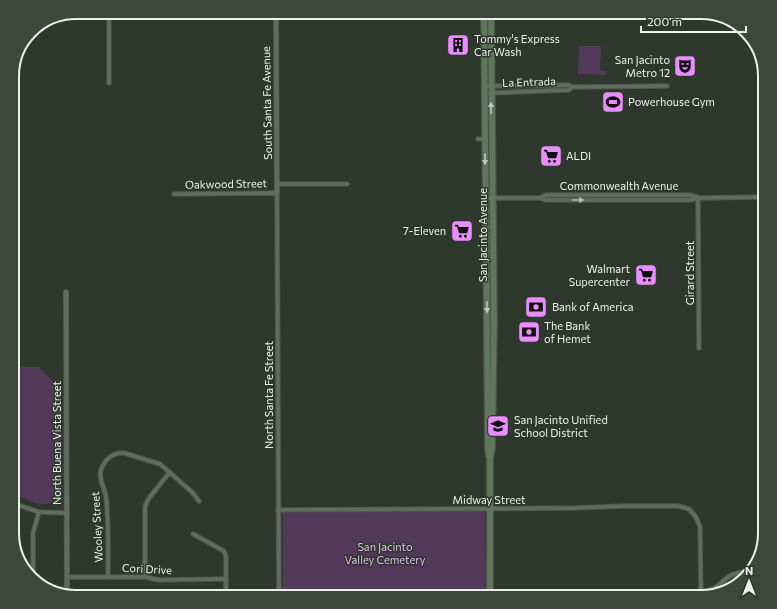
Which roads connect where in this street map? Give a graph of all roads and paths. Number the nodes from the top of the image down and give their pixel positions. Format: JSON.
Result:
{"nodes":[{"id":1,"x":109,"y":19,"type":"edge"},
{"id":2,"x":276,"y":19,"type":"edge"},
{"id":3,"x":484,"y":19,"type":"edge"},
{"id":4,"x":490,"y":19,"type":"edge"},
{"id":5,"x":109,"y":83,"type":"dead end"},
{"id":6,"x":485,"y":86,"type":"junction"},
{"id":7,"x":492,"y":86,"type":"junction"},
{"id":8,"x":667,"y":86,"type":"dead end"},
{"id":9,"x":572,"y":87,"type":"junction"},
{"id":10,"x":485,"y":92,"type":"junction"},
{"id":11,"x":492,"y":92,"type":"junction"},
{"id":12,"x":478,"y":139,"type":"dead end"},
{"id":13,"x":485,"y":139,"type":"junction"},
{"id":14,"x":277,"y":184,"type":"junction"},
{"id":15,"x":347,"y":184,"type":"dead end"},
{"id":16,"x":277,"y":193,"type":"junction"},
{"id":17,"x":174,"y":194,"type":"dead end"},
{"id":18,"x":758,"y":197,"type":"edge"},
{"id":19,"x":486,"y":198,"type":"junction"},
{"id":20,"x":492,"y":198,"type":"junction"},
{"id":21,"x":698,"y":198,"type":"junction"},
{"id":22,"x":486,"y":249,"type":"junction"},
{"id":23,"x":493,"y":281,"type":"junction"},
{"id":24,"x":66,"y":292,"type":"dead end"},
{"id":25,"x":699,"y":348,"type":"dead end"},
{"id":26,"x":490,"y":458,"type":"junction"},
{"id":27,"x":170,"y":472,"type":"junction"},
{"id":28,"x":199,"y":501,"type":"dead end"},
{"id":29,"x":19,"y":505,"type":"edge"},
{"id":30,"x":490,"y":509,"type":"junction"},
{"id":31,"x":278,"y":510,"type":"junction"},
{"id":32,"x":39,"y":512,"type":"junction"},
{"id":33,"x":66,"y":513,"type":"junction"},
{"id":34,"x":193,"y":534,"type":"dead end"},
{"id":35,"x":33,"y":570,"type":"edge"},
{"id":36,"x":729,"y":576,"type":"edge"},
{"id":37,"x":67,"y":577,"type":"junction"},
{"id":38,"x":108,"y":577,"type":"junction"},
{"id":39,"x":146,"y":577,"type":"junction"},
{"id":40,"x":226,"y":579,"type":"junction"},
{"id":41,"x":67,"y":589,"type":"edge"},
{"id":42,"x":710,"y":589,"type":"edge"},
{"id":43,"x":226,"y":590,"type":"edge"},
{"id":44,"x":279,"y":590,"type":"edge"},
{"id":45,"x":490,"y":590,"type":"edge"},
{"id":46,"x":701,"y":590,"type":"edge"}],
"edges":[{"from":1,"to":5,"type":"street"},
{"from":2,"to":14,"type":"street","name":"South Santa Fe Avenue"},
{"from":3,"to":6,"type":"main road","name":"San Jacinto Avenue"},
{"from":4,"to":7,"type":"main road","name":"San Jacinto Avenue"},
{"from":6,"to":7,"type":"street","name":"La Entrada"},
{"from":6,"to":10,"type":"main road","name":"San Jacinto Avenue"},
{"from":7,"to":9,"type":"street","name":"La Entrada"},
{"from":7,"to":11,"type":"main road","name":"San Jacinto Avenue"},
{"from":8,"to":9,"type":"street","name":"La Entrada"},
{"from":9,"to":11,"type":"street","name":"La Entrada"},
{"from":10,"to":11,"type":"street","name":"La Entrada"},
{"from":10,"to":13,"type":"main road","name":"San Jacinto Avenue"},
{"from":20,"to":11,"type":"main road","name":"San Jacinto Avenue","one_way":true},
{"from":12,"to":13,"type":"street"},
{"from":13,"to":19,"type":"main road","name":"San Jacinto Avenue","one_way":true},
{"from":14,"to":15,"type":"street"},
{"from":14,"to":16,"type":"street","name":"South Santa Fe Avenue"},
{"from":16,"to":17,"type":"street","name":"Oakwood Street"},
{"from":16,"to":31,"type":"street","name":"North Santa Fe Street"},
{"from":18,"to":21,"type":"street","name":"Commonwealth Avenue"},
{"from":19,"to":20,"type":"street","name":"Commonwealth Avenue"},
{"from":19,"to":22,"type":"main road","name":"San Jacinto Avenue"},
{"from":20,"to":21,"type":"street","name":"Commonwealth Avenue"},
{"from":20,"to":23,"type":"main road","name":"San Jacinto Avenue"},
{"from":21,"to":25,"type":"street","name":"Girard Street"},
{"from":22,"to":23,"type":"main road"},
{"from":22,"to":26,"type":"main road","name":"San Jacinto Avenue","one_way":true},
{"from":23,"to":26,"type":"main road","name":"San Jacinto Avenue"},
{"from":24,"to":33,"type":"street","name":"North Buena Vista Street"},
{"from":26,"to":30,"type":"main road","name":"San Jacinto Avenue"},
{"from":27,"to":28,"type":"street"},
{"from":27,"to":38,"type":"street","name":"Wooley Street"},
{"from":27,"to":39,"type":"street"},
{"from":29,"to":32,"type":"street"},
{"from":30,"to":31,"type":"street","name":"Midway Street"},
{"from":30,"to":45,"type":"main road","name":"San Jacinto Avenue"},
{"from":30,"to":46,"type":"street","name":"Midway Street"},
{"from":31,"to":44,"type":"street","name":"North Santa Fe Street"},
{"from":32,"to":33,"type":"street"},
{"from":32,"to":35,"type":"street"},
{"from":33,"to":37,"type":"street","name":"North Buena Vista Street"},
{"from":34,"to":40,"type":"street"},
{"from":36,"to":42,"type":"street"},
{"from":37,"to":38,"type":"street","name":"Cori Drive"},
{"from":37,"to":41,"type":"street","name":"North Buena Vista Street"},
{"from":38,"to":39,"type":"street","name":"Cori Drive"},
{"from":39,"to":40,"type":"street","name":"Cori Drive"},
{"from":40,"to":43,"type":"street"}]}
